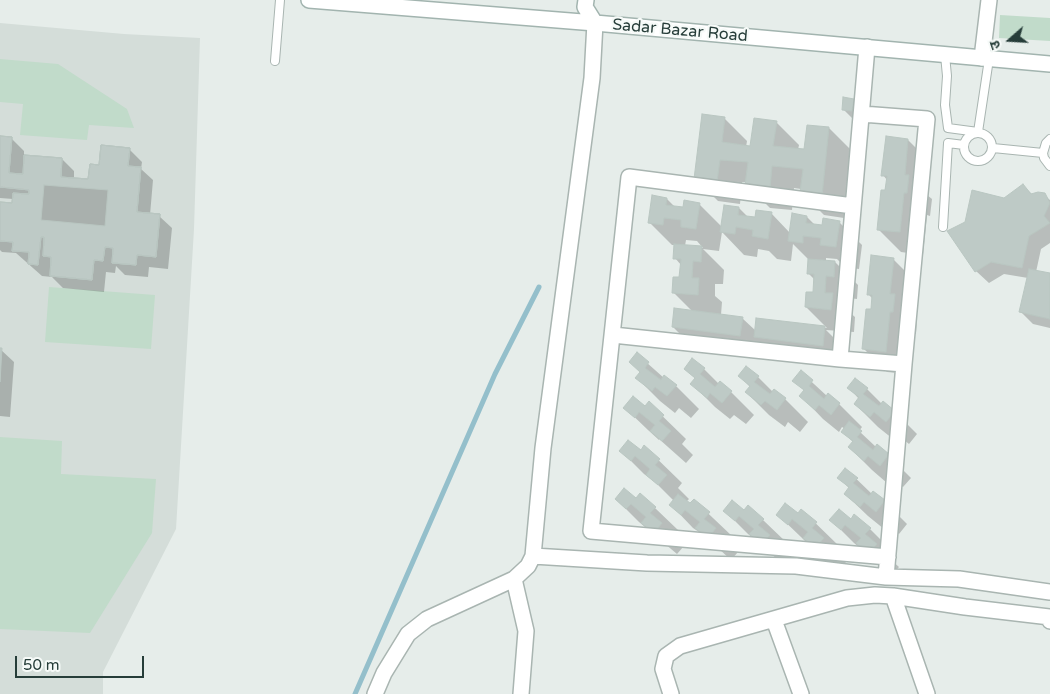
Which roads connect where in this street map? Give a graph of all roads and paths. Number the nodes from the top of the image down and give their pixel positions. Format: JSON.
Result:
{"nodes":[{"id":1,"x":280,"y":0,"type":"edge"},
{"id":2,"x":309,"y":0,"type":"edge"},
{"id":3,"x":586,"y":0,"type":"edge"},
{"id":4,"x":989,"y":0,"type":"edge"},
{"id":5,"x":595,"y":23,"type":"junction"},
{"id":6,"x":867,"y":47,"type":"junction"},
{"id":7,"x":945,"y":54,"type":"junction"},
{"id":8,"x":986,"y":58,"type":"junction"},
{"id":9,"x":275,"y":61,"type":"dead end"},
{"id":10,"x":1050,"y":64,"type":"edge"},
{"id":11,"x":862,"y":114,"type":"junction"},
{"id":12,"x":948,"y":128,"type":"junction"},
{"id":13,"x":978,"y":132,"type":"junction"},
{"id":14,"x":1050,"y":139,"type":"edge"},
{"id":15,"x":948,"y":143,"type":"junction"},
{"id":16,"x":964,"y":145,"type":"junction"},
{"id":17,"x":992,"y":148,"type":"junction"},
{"id":18,"x":1043,"y":153,"type":"junction"},
{"id":19,"x":1050,"y":166,"type":"edge"},
{"id":20,"x":853,"y":206,"type":"junction"},
{"id":21,"x":943,"y":227,"type":"dead end"},
{"id":22,"x":613,"y":335,"type":"junction"},
{"id":23,"x":840,"y":359,"type":"junction"},
{"id":24,"x":904,"y":364,"type":"junction"},
{"id":25,"x":532,"y":556,"type":"junction"},
{"id":26,"x":888,"y":557,"type":"junction"},
{"id":27,"x":886,"y":577,"type":"junction"},
{"id":28,"x":514,"y":579,"type":"junction"},
{"id":29,"x":1050,"y":592,"type":"edge"},
{"id":30,"x":893,"y":596,"type":"junction"},
{"id":31,"x":1050,"y":616,"type":"edge"},
{"id":32,"x":774,"y":620,"type":"junction"},
{"id":33,"x":1050,"y":621,"type":"edge"},
{"id":34,"x":375,"y":694,"type":"edge"},
{"id":35,"x":521,"y":694,"type":"edge"},
{"id":36,"x":671,"y":694,"type":"edge"},
{"id":37,"x":801,"y":694,"type":"edge"},
{"id":38,"x":927,"y":694,"type":"edge"}],
"edges":[{"from":1,"to":9,"type":"lane"},
{"from":2,"to":5,"type":"street","name":"Sadar Bazar Road"},
{"from":3,"to":5,"type":"street"},
{"from":4,"to":8,"type":"street"},
{"from":5,"to":6,"type":"street","name":"Sadar Bazar Road"},
{"from":5,"to":25,"type":"street"},
{"from":6,"to":7,"type":"street","name":"Sadar Bazar Road"},
{"from":6,"to":11,"type":"street"},
{"from":7,"to":8,"type":"street","name":"Sadar Bazar Road"},
{"from":7,"to":12,"type":"lane"},
{"from":8,"to":10,"type":"street","name":"Sadar Bazar Road"},
{"from":8,"to":13,"type":"lane"},
{"from":11,"to":20,"type":"street"},
{"from":11,"to":24,"type":"street"},
{"from":12,"to":13,"type":"lane"},
{"from":12,"to":15,"type":"lane"},
{"from":13,"to":16,"type":"lane"},
{"from":13,"to":17,"type":"lane"},
{"from":14,"to":18,"type":"lane"},
{"from":15,"to":16,"type":"lane"},
{"from":15,"to":21,"type":"lane"},
{"from":16,"to":17,"type":"lane"},
{"from":17,"to":18,"type":"lane"},
{"from":18,"to":19,"type":"lane"},
{"from":20,"to":22,"type":"street"},
{"from":20,"to":23,"type":"street"},
{"from":22,"to":23,"type":"street"},
{"from":22,"to":26,"type":"street"},
{"from":23,"to":24,"type":"street"},
{"from":24,"to":26,"type":"street"},
{"from":25,"to":27,"type":"street"},
{"from":25,"to":28,"type":"street"},
{"from":26,"to":27,"type":"street"},
{"from":27,"to":29,"type":"street"},
{"from":28,"to":34,"type":"street"},
{"from":28,"to":35,"type":"street"},
{"from":30,"to":31,"type":"street"},
{"from":30,"to":32,"type":"street"},
{"from":30,"to":38,"type":"street"},
{"from":31,"to":33,"type":"street"},
{"from":32,"to":36,"type":"street"},
{"from":32,"to":37,"type":"street"}]}
